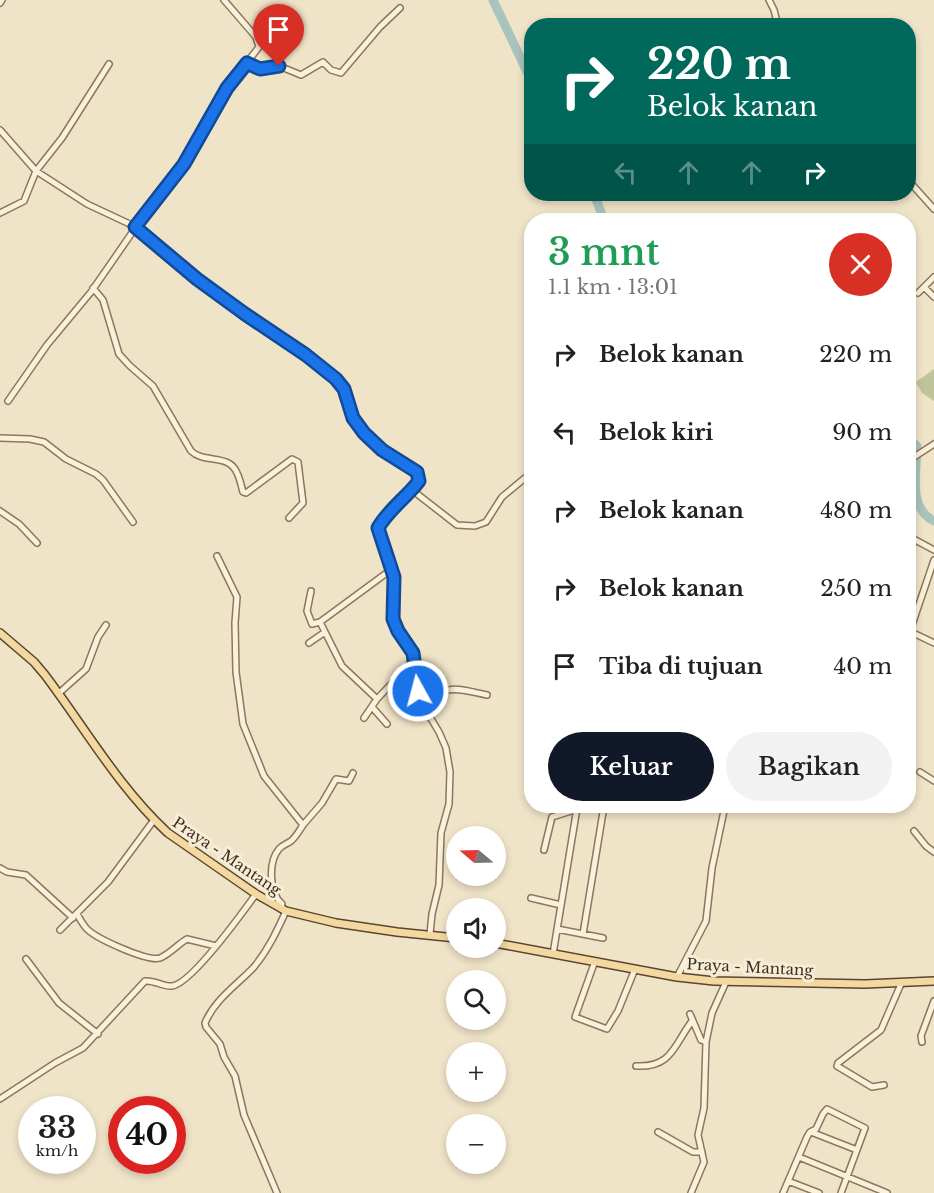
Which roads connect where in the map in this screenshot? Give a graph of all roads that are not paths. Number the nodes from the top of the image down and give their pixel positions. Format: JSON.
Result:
{"nodes":[{"id":1,"x":224,"y":0,"type":"edge"},
{"id":2,"x":769,"y":0,"type":"edge"},
{"id":3,"x":400,"y":8,"type":"dead end"},
{"id":4,"x":776,"y":18,"type":"edge"},
{"id":5,"x":247,"y":63,"type":"junction"},
{"id":6,"x":109,"y":64,"type":"dead end"},
{"id":7,"x":0,"y":130,"type":"edge"},
{"id":8,"x":36,"y":171,"type":"junction"},
{"id":9,"x":916,"y":189,"type":"edge"},
{"id":10,"x":934,"y":208,"type":"edge"},
{"id":11,"x":0,"y":213,"type":"edge"},
{"id":12,"x":135,"y":227,"type":"junction"},
{"id":13,"x":934,"y":277,"type":"edge"},
{"id":14,"x":93,"y":288,"type":"junction"},
{"id":15,"x":925,"y":288,"type":"junction"},
{"id":16,"x":918,"y":293,"type":"dead end"},
{"id":17,"x":934,"y":297,"type":"edge"},
{"id":18,"x":8,"y":401,"type":"dead end"},
{"id":19,"x":0,"y":438,"type":"edge"},
{"id":20,"x":934,"y":444,"type":"edge"},
{"id":21,"x":916,"y":455,"type":"edge"},
{"id":22,"x":524,"y":478,"type":"edge"},
{"id":23,"x":412,"y":490,"type":"junction"},
{"id":24,"x":0,"y":511,"type":"edge"},
{"id":25,"x":289,"y":518,"type":"dead end"},
{"id":26,"x":134,"y":522,"type":"dead end"},
{"id":27,"x":916,"y":541,"type":"edge"},
{"id":28,"x":38,"y":543,"type":"dead end"},
{"id":29,"x":934,"y":550,"type":"edge"},
{"id":30,"x":217,"y":556,"type":"dead end"},
{"id":31,"x":934,"y":560,"type":"edge"},
{"id":32,"x":392,"y":569,"type":"junction"},
{"id":33,"x":311,"y":591,"type":"dead end"},
{"id":34,"x":916,"y":611,"type":"edge"},
{"id":35,"x":320,"y":622,"type":"junction"},
{"id":36,"x":106,"y":625,"type":"dead end"},
{"id":37,"x":325,"y":632,"type":"junction"},
{"id":38,"x":0,"y":633,"type":"edge"},
{"id":39,"x":916,"y":634,"type":"edge"},
{"id":40,"x":934,"y":641,"type":"edge"},
{"id":41,"x":309,"y":643,"type":"dead end"},
{"id":42,"x":414,"y":660,"type":"junction"},
{"id":43,"x":58,"y":694,"type":"junction"},
{"id":44,"x":487,"y":695,"type":"dead end"},
{"id":45,"x":377,"y":699,"type":"junction"},
{"id":46,"x":372,"y":707,"type":"junction"},
{"id":47,"x":424,"y":707,"type":"junction"},
{"id":48,"x":364,"y":718,"type":"dead end"},
{"id":49,"x":387,"y":724,"type":"dead end"},
{"id":50,"x":920,"y":772,"type":"dead end"},
{"id":51,"x":353,"y":773,"type":"dead end"},
{"id":52,"x":934,"y":781,"type":"edge"},
{"id":53,"x":563,"y":813,"type":"edge"},
{"id":54,"x":576,"y":813,"type":"edge"},
{"id":55,"x":603,"y":813,"type":"edge"},
{"id":56,"x":724,"y":813,"type":"edge"},
{"id":57,"x":154,"y":820,"type":"junction"},
{"id":58,"x":303,"y":825,"type":"junction"},
{"id":59,"x":914,"y":831,"type":"dead end"},
{"id":60,"x":544,"y":850,"type":"dead end"},
{"id":61,"x":934,"y":852,"type":"edge"},
{"id":62,"x":0,"y":868,"type":"edge"},
{"id":63,"x":256,"y":894,"type":"junction"},
{"id":64,"x":531,"y":898,"type":"dead end"},
{"id":65,"x":561,"y":905,"type":"junction"},
{"id":66,"x":284,"y":910,"type":"junction"},
{"id":67,"x":75,"y":916,"type":"junction"},
{"id":68,"x":557,"y":929,"type":"junction"},
{"id":69,"x":60,"y":930,"type":"dead end"},
{"id":70,"x":430,"y":934,"type":"junction"},
{"id":71,"x":583,"y":934,"type":"junction"},
{"id":72,"x":446,"y":936,"type":"edge"},
{"id":73,"x":603,"y":938,"type":"dead end"},
{"id":74,"x":506,"y":945,"type":"edge"},
{"id":75,"x":216,"y":946,"type":"junction"},
{"id":76,"x":553,"y":954,"type":"junction"},
{"id":77,"x":26,"y":959,"type":"dead end"},
{"id":78,"x":595,"y":961,"type":"junction"},
{"id":79,"x":635,"y":969,"type":"junction"},
{"id":80,"x":677,"y":977,"type":"junction"},
{"id":81,"x":934,"y":981,"type":"edge"},
{"id":82,"x":726,"y":982,"type":"junction"},
{"id":83,"x":901,"y":984,"type":"junction"},
{"id":84,"x":934,"y":1001,"type":"edge"},
{"id":85,"x":690,"y":1014,"type":"dead end"},
{"id":86,"x":692,"y":1021,"type":"junction"},
{"id":87,"x":98,"y":1034,"type":"junction"},
{"id":88,"x":706,"y":1042,"type":"junction"},
{"id":89,"x":922,"y":1042,"type":"dead end"},
{"id":90,"x":636,"y":1066,"type":"dead end"},
{"id":91,"x":884,"y":1085,"type":"dead end"},
{"id":92,"x":0,"y":1099,"type":"edge"},
{"id":93,"x":658,"y":1132,"type":"dead end"},
{"id":94,"x":810,"y":1132,"type":"junction"},
{"id":95,"x":857,"y":1150,"type":"junction"},
{"id":96,"x":702,"y":1152,"type":"junction"},
{"id":97,"x":799,"y":1157,"type":"junction"},
{"id":98,"x":847,"y":1175,"type":"junction"},
{"id":99,"x":788,"y":1181,"type":"junction"},
{"id":100,"x":277,"y":1193,"type":"edge"},
{"id":101,"x":691,"y":1193,"type":"edge"},
{"id":102,"x":783,"y":1193,"type":"edge"},
{"id":103,"x":819,"y":1193,"type":"edge"},
{"id":104,"x":841,"y":1193,"type":"edge"},
{"id":105,"x":887,"y":1193,"type":"edge"}],
"edges":[{"from":1,"to":5,"type":"street"},
{"from":2,"to":4,"type":"street"},
{"from":3,"to":5,"type":"street"},
{"from":5,"to":12,"type":"street"},
{"from":6,"to":8,"type":"street"},
{"from":7,"to":8,"type":"street"},
{"from":8,"to":11,"type":"street"},
{"from":8,"to":12,"type":"street"},
{"from":9,"to":10,"type":"street"},
{"from":12,"to":14,"type":"street"},
{"from":12,"to":23,"type":"street"},
{"from":13,"to":15,"type":"street"},
{"from":14,"to":18,"type":"street"},
{"from":14,"to":25,"type":"street"},
{"from":15,"to":16,"type":"street"},
{"from":15,"to":17,"type":"street"},
{"from":19,"to":26,"type":"street"},
{"from":20,"to":21,"type":"street"},
{"from":22,"to":23,"type":"street"},
{"from":23,"to":32,"type":"street"},
{"from":24,"to":28,"type":"street"},
{"from":27,"to":29,"type":"street"},
{"from":30,"to":58,"type":"street"},
{"from":31,"to":34,"type":"street"},
{"from":32,"to":35,"type":"street"},
{"from":32,"to":42,"type":"street"},
{"from":33,"to":35,"type":"street"},
{"from":35,"to":37,"type":"street"},
{"from":36,"to":43,"type":"street"},
{"from":37,"to":41,"type":"street"},
{"from":37,"to":45,"type":"street"},
{"from":38,"to":43,"type":"main road","name":"Praya - Mantang"},
{"from":39,"to":40,"type":"street"},
{"from":42,"to":45,"type":"street"},
{"from":42,"to":47,"type":"street"},
{"from":43,"to":57,"type":"main road","name":"Praya - Mantang"},
{"from":44,"to":47,"type":"street"},
{"from":45,"to":46,"type":"street"},
{"from":46,"to":48,"type":"street"},
{"from":46,"to":49,"type":"street"},
{"from":47,"to":70,"type":"street"},
{"from":50,"to":52,"type":"street"},
{"from":51,"to":58,"type":"street"},
{"from":53,"to":60,"type":"street"},
{"from":54,"to":65,"type":"street"},
{"from":55,"to":71,"type":"street"},
{"from":56,"to":80,"type":"street"},
{"from":57,"to":63,"type":"main road","name":"Praya - Mantang"},
{"from":57,"to":67,"type":"street"},
{"from":58,"to":66,"type":"street"},
{"from":59,"to":61,"type":"street"},
{"from":62,"to":67,"type":"street"},
{"from":63,"to":66,"type":"main road","name":"Praya - Mantang"},
{"from":63,"to":75,"type":"street"},
{"from":64,"to":65,"type":"street"},
{"from":65,"to":68,"type":"street"},
{"from":66,"to":70,"type":"main road","name":"Praya - Mantang"},
{"from":66,"to":100,"type":"street"},
{"from":67,"to":69,"type":"street"},
{"from":67,"to":75,"type":"street"},
{"from":68,"to":71,"type":"street"},
{"from":68,"to":76,"type":"street"},
{"from":70,"to":72,"type":"main road","name":"Praya - Mantang"},
{"from":71,"to":73,"type":"street"},
{"from":74,"to":76,"type":"main road","name":"Praya - Mantang"},
{"from":75,"to":87,"type":"street"},
{"from":76,"to":78,"type":"main road","name":"Praya - Mantang"},
{"from":77,"to":87,"type":"street"},
{"from":78,"to":79,"type":"main road","name":"Praya - Mantang"},
{"from":78,"to":79,"type":"street"},
{"from":79,"to":80,"type":"main road","name":"Praya - Mantang"},
{"from":80,"to":82,"type":"main road","name":"Praya - Mantang"},
{"from":81,"to":83,"type":"main road","name":"Praya - Mantang"},
{"from":82,"to":83,"type":"main road","name":"Praya - Mantang"},
{"from":82,"to":88,"type":"street"},
{"from":83,"to":91,"type":"street"},
{"from":84,"to":89,"type":"street"},
{"from":85,"to":86,"type":"street"},
{"from":86,"to":88,"type":"street"},
{"from":86,"to":90,"type":"street"},
{"from":87,"to":92,"type":"street"},
{"from":88,"to":96,"type":"street"},
{"from":93,"to":96,"type":"street"},
{"from":94,"to":95,"type":"street"},
{"from":94,"to":95,"type":"street"},
{"from":94,"to":97,"type":"street"},
{"from":95,"to":98,"type":"street"},
{"from":96,"to":101,"type":"street"},
{"from":97,"to":98,"type":"street"},
{"from":97,"to":99,"type":"street"},
{"from":98,"to":104,"type":"street"},
{"from":98,"to":105,"type":"street"},
{"from":99,"to":102,"type":"street"},
{"from":99,"to":103,"type":"street"}]}
